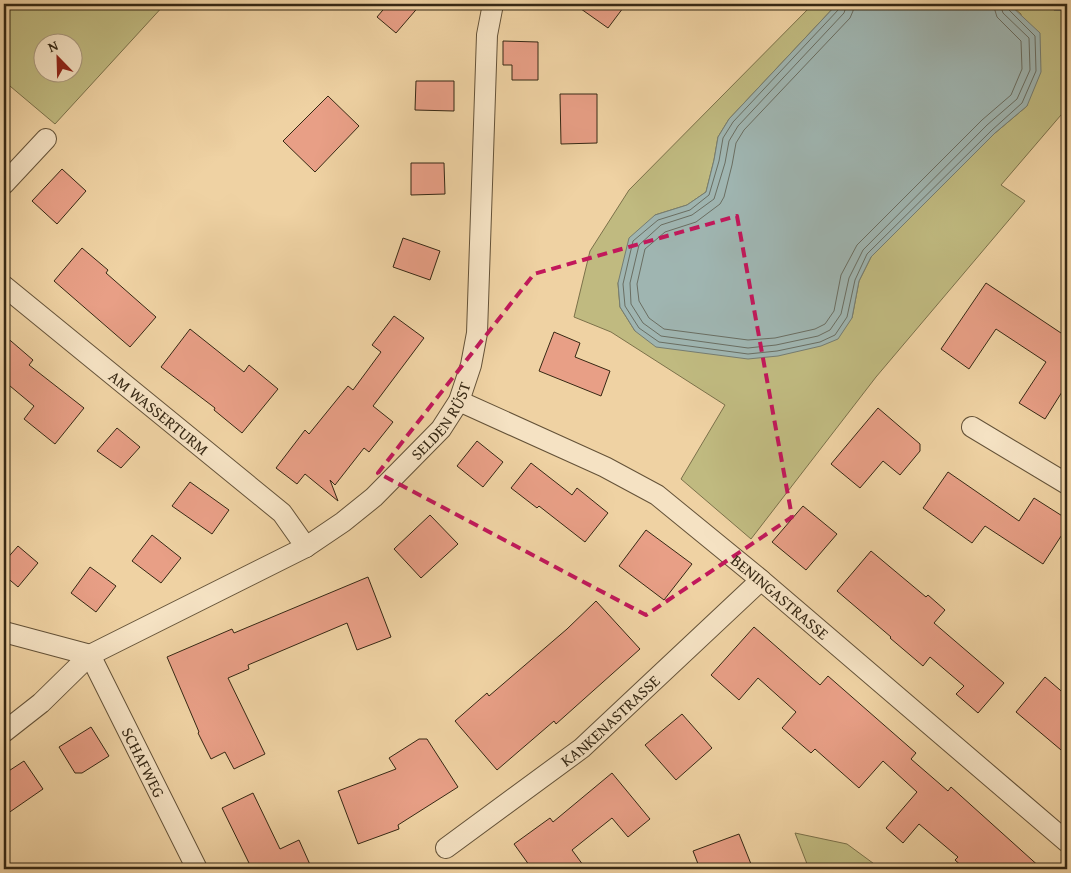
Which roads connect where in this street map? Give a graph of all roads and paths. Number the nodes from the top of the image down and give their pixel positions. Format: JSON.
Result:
{"nodes":[{"id":1,"x":493,"y":4,"type":"edge"},
{"id":2,"x":46,"y":139,"type":"dead end"},
{"id":3,"x":4,"y":184,"type":"edge"},
{"id":4,"x":4,"y":286,"type":"edge"},
{"id":5,"x":459,"y":401,"type":"junction"},
{"id":6,"x":972,"y":427,"type":"dead end"},
{"id":7,"x":1067,"y":484,"type":"edge"},
{"id":8,"x":306,"y":547,"type":"junction"},
{"id":9,"x":761,"y":580,"type":"junction"},
{"id":10,"x":4,"y":632,"type":"edge"},
{"id":11,"x":90,"y":655,"type":"junction"},
{"id":12,"x":4,"y":732,"type":"edge"},
{"id":13,"x":1067,"y":842,"type":"edge"},
{"id":14,"x":446,"y":848,"type":"dead end"},
{"id":15,"x":197,"y":869,"type":"edge"}],
"edges":[{"from":1,"to":5,"type":"street","name":"SELDEN RÜST"},
{"from":2,"to":3,"type":"street"},
{"from":4,"to":8,"type":"street","name":"AM WASSERTURM"},
{"from":5,"to":8,"type":"street","name":"SELDEN RÜST"},
{"from":5,"to":9,"type":"street","name":"BENINGASTRASSE"},
{"from":6,"to":7,"type":"street"},
{"from":8,"to":11,"type":"street","name":"SELDEN RÜST"},
{"from":9,"to":13,"type":"street","name":"BENINGASTRASSE"},
{"from":9,"to":14,"type":"street","name":"KANKENASTRASSE"},
{"from":10,"to":11,"type":"street"},
{"from":11,"to":12,"type":"street","name":"SELDEN RÜST"},
{"from":11,"to":15,"type":"street","name":"SCHAFWEG"}]}
